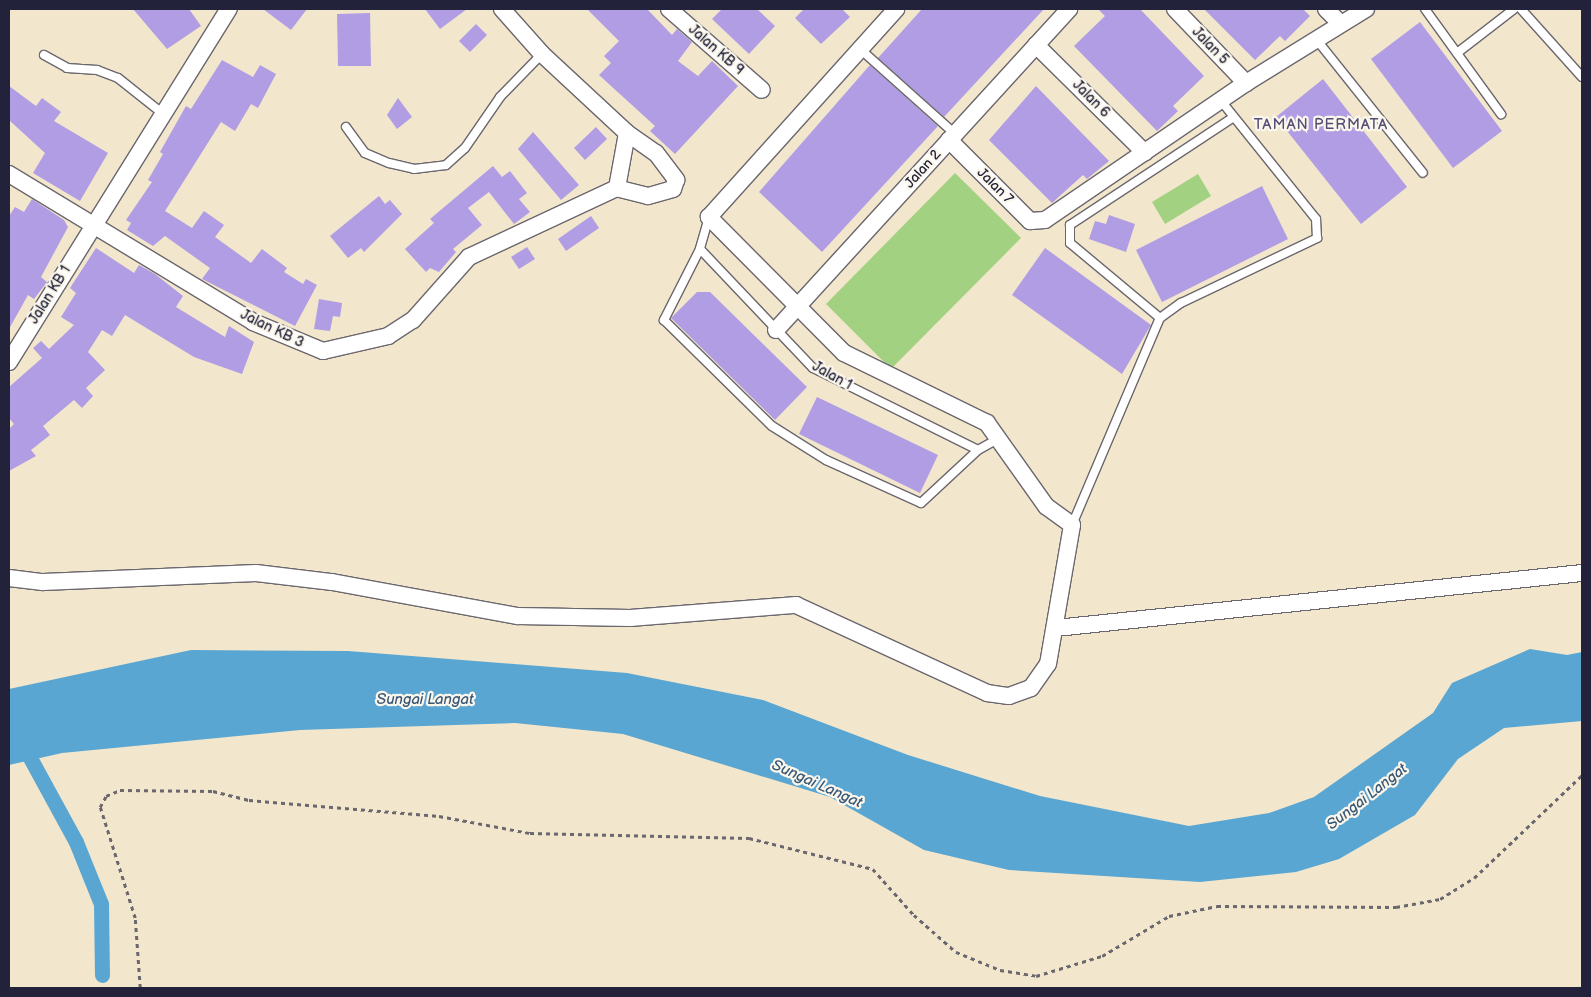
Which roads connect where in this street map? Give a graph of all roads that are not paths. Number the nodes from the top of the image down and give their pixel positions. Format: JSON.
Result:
{"nodes":[{"id":1,"x":229,"y":9,"type":"edge"},
{"id":2,"x":502,"y":9,"type":"edge"},
{"id":3,"x":896,"y":9,"type":"edge"},
{"id":4,"x":1069,"y":9,"type":"edge"},
{"id":5,"x":1175,"y":9,"type":"edge"},
{"id":6,"x":1326,"y":9,"type":"edge"},
{"id":7,"x":1366,"y":9,"type":"edge"},
{"id":8,"x":1425,"y":9,"type":"edge"},
{"id":9,"x":1514,"y":9,"type":"edge"},
{"id":10,"x":1521,"y":9,"type":"edge"},
{"id":11,"x":680,"y":12,"type":"edge"},
{"id":12,"x":1340,"y":23,"type":"junction"},
{"id":13,"x":1316,"y":39,"type":"junction"},
{"id":14,"x":1036,"y":45,"type":"junction"},
{"id":15,"x":860,"y":49,"type":"junction"},
{"id":16,"x":1457,"y":53,"type":"junction"},
{"id":17,"x":542,"y":54,"type":"junction"},
{"id":18,"x":44,"y":55,"type":"dead end"},
{"id":19,"x":1582,"y":77,"type":"edge"},
{"id":20,"x":1246,"y":83,"type":"junction"},
{"id":21,"x":762,"y":90,"type":"dead end"},
{"id":22,"x":1221,"y":100,"type":"junction"},
{"id":23,"x":162,"y":113,"type":"junction"},
{"id":24,"x":1501,"y":114,"type":"dead end"},
{"id":25,"x":1234,"y":117,"type":"junction"},
{"id":26,"x":346,"y":126,"type":"dead end"},
{"id":27,"x":627,"y":133,"type":"junction"},
{"id":28,"x":952,"y":137,"type":"junction"},
{"id":29,"x":1145,"y":153,"type":"junction"},
{"id":30,"x":1423,"y":173,"type":"dead end"},
{"id":31,"x":9,"y":174,"type":"edge"},
{"id":32,"x":617,"y":188,"type":"junction"},
{"id":33,"x":709,"y":217,"type":"junction"},
{"id":34,"x":92,"y":228,"type":"junction"},
{"id":35,"x":700,"y":249,"type":"junction"},
{"id":36,"x":799,"y":305,"type":"junction"},
{"id":37,"x":1160,"y":318,"type":"junction"},
{"id":38,"x":776,"y":330,"type":"junction"},
{"id":39,"x":9,"y":362,"type":"edge"},
{"id":40,"x":998,"y":439,"type":"junction"},
{"id":41,"x":978,"y":450,"type":"junction"},
{"id":42,"x":1072,"y":525,"type":"junction"},
{"id":43,"x":1582,"y":573,"type":"edge"},
{"id":44,"x":9,"y":578,"type":"edge"},
{"id":45,"x":1056,"y":628,"type":"junction"}],
"edges":[{"from":1,"to":23,"type":"street","name":"Jalan KB 1"},
{"from":2,"to":17,"type":"street"},
{"from":3,"to":15,"type":"street"},
{"from":4,"to":14,"type":"street","name":"Jalan 2"},
{"from":5,"to":20,"type":"street","name":"Jalan 5"},
{"from":6,"to":12,"type":"street"},
{"from":7,"to":12,"type":"street"},
{"from":8,"to":16,"type":"lane"},
{"from":9,"to":16,"type":"lane"},
{"from":10,"to":19,"type":"lane"},
{"from":11,"to":21,"type":"street","name":"Jalan KB 9"},
{"from":12,"to":13,"type":"street"},
{"from":13,"to":20,"type":"street"},
{"from":13,"to":30,"type":"lane"},
{"from":14,"to":28,"type":"street","name":"Jalan 2"},
{"from":14,"to":29,"type":"street","name":"Jalan 6"},
{"from":15,"to":28,"type":"lane"},
{"from":15,"to":33,"type":"street"},
{"from":16,"to":24,"type":"lane"},
{"from":17,"to":26,"type":"lane"},
{"from":17,"to":27,"type":"street"},
{"from":18,"to":23,"type":"lane"},
{"from":20,"to":22,"type":"street"},
{"from":22,"to":25,"type":"lane"},
{"from":22,"to":29,"type":"street"},
{"from":23,"to":34,"type":"street","name":"Jalan KB 1"},
{"from":25,"to":37,"type":"lane"},
{"from":25,"to":37,"type":"lane"},
{"from":27,"to":32,"type":"street"},
{"from":27,"to":32,"type":"street"},
{"from":28,"to":29,"type":"street","name":"Jalan 7"},
{"from":28,"to":36,"type":"street","name":"Jalan 2"},
{"from":31,"to":34,"type":"street","name":"Jalan KB 3"},
{"from":32,"to":34,"type":"street","name":"Jalan KB 3"},
{"from":33,"to":35,"type":"lane"},
{"from":33,"to":36,"type":"street","name":"Jalan 1"},
{"from":34,"to":39,"type":"street","name":"Jalan KB 1"},
{"from":35,"to":38,"type":"lane","name":"Jalan 1"},
{"from":35,"to":41,"type":"lane"},
{"from":36,"to":38,"type":"street","name":"Jalan 2"},
{"from":36,"to":40,"type":"street","name":"Jalan 1"},
{"from":37,"to":42,"type":"lane"},
{"from":38,"to":41,"type":"lane","name":"Jalan 1"},
{"from":40,"to":41,"type":"lane"},
{"from":40,"to":42,"type":"street","name":"Jalan 1"},
{"from":42,"to":45,"type":"street"},
{"from":43,"to":45,"type":"street"},
{"from":44,"to":45,"type":"street"}]}
